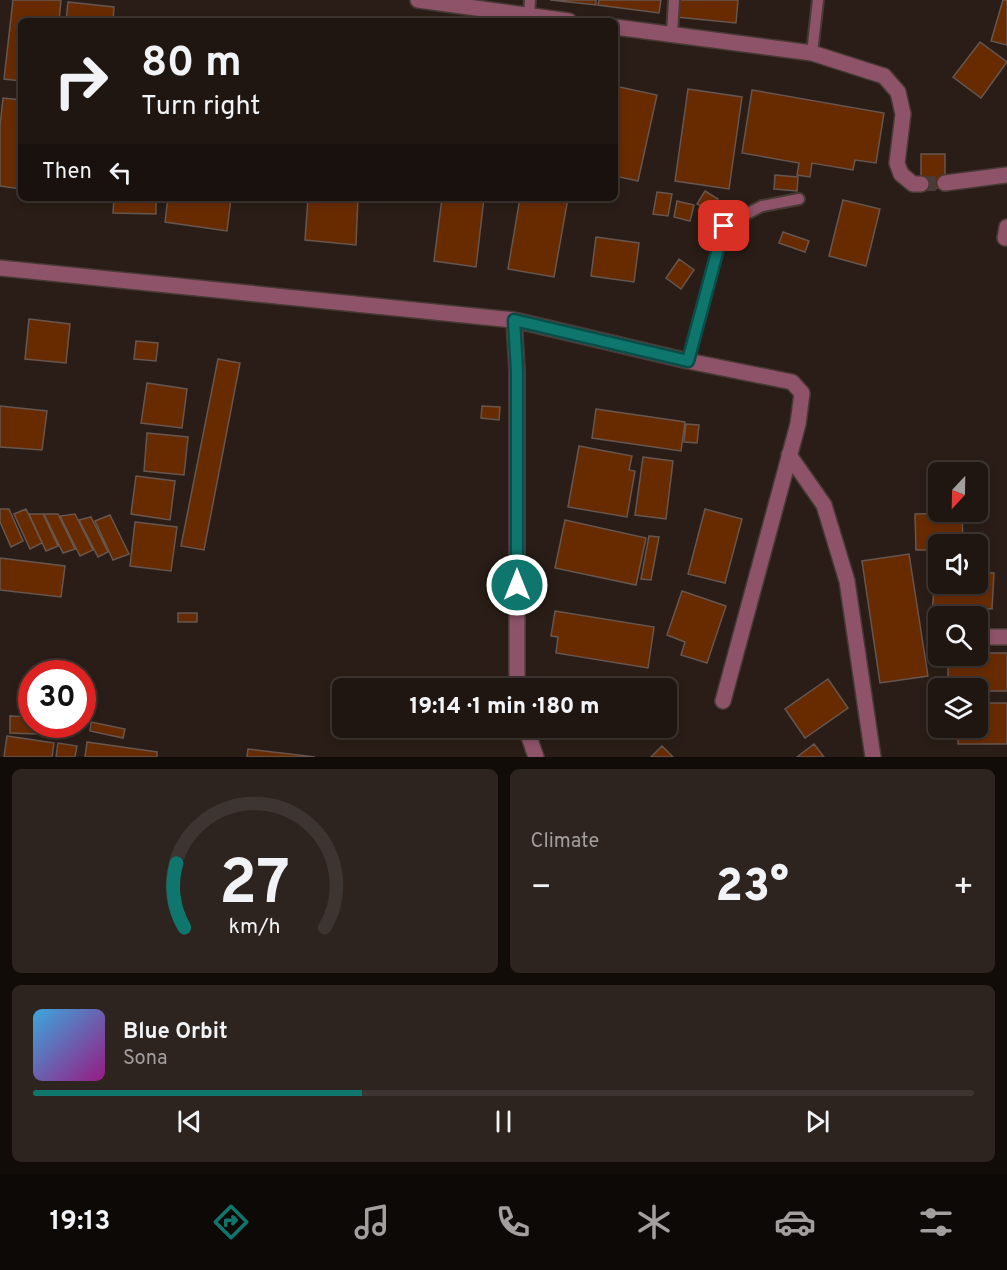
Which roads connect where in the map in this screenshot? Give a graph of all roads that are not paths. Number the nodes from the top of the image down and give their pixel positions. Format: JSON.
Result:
{"nodes":[{"id":1,"x":418,"y":0,"type":"edge"},
{"id":2,"x":530,"y":0,"type":"edge"},
{"id":3,"x":674,"y":0,"type":"edge"},
{"id":4,"x":818,"y":0,"type":"edge"},
{"id":5,"x":529,"y":16,"type":"junction"},
{"id":6,"x":545,"y":18,"type":"edge"},
{"id":7,"x":618,"y":27,"type":"edge"},
{"id":8,"x":672,"y":34,"type":"junction"},
{"id":9,"x":812,"y":53,"type":"junction"},
{"id":10,"x":1007,"y":175,"type":"edge"},
{"id":11,"x":945,"y":183,"type":"tunnel mouth"},
{"id":12,"x":921,"y":184,"type":"tunnel mouth"},
{"id":13,"x":799,"y":199,"type":"dead end"},
{"id":14,"x":0,"y":268,"type":"edge"},
{"id":15,"x":514,"y":320,"type":"junction"},
{"id":16,"x":688,"y":361,"type":"junction"},
{"id":17,"x":789,"y":455,"type":"junction"},
{"id":18,"x":988,"y":637,"type":"edge"},
{"id":19,"x":1007,"y":637,"type":"edge"},
{"id":20,"x":517,"y":678,"type":"edge"},
{"id":21,"x":723,"y":701,"type":"dead end"},
{"id":22,"x":529,"y":738,"type":"edge"},
{"id":23,"x":536,"y":757,"type":"edge"},
{"id":24,"x":873,"y":757,"type":"edge"}],
"edges":[{"from":1,"to":5,"type":"street"},
{"from":2,"to":5,"type":"lane"},
{"from":3,"to":8,"type":"lane"},
{"from":4,"to":9,"type":"lane"},
{"from":5,"to":6,"type":"street"},
{"from":7,"to":8,"type":"street"},
{"from":8,"to":9,"type":"street"},
{"from":9,"to":12,"type":"street"},
{"from":10,"to":11,"type":"street"},
{"from":13,"to":16,"type":"lane"},
{"from":14,"to":15,"type":"street"},
{"from":15,"to":16,"type":"street"},
{"from":15,"to":20,"type":"street"},
{"from":16,"to":17,"type":"street"},
{"from":17,"to":21,"type":"street"},
{"from":17,"to":24,"type":"street"},
{"from":18,"to":19,"type":"street"},
{"from":22,"to":23,"type":"street"}]}
